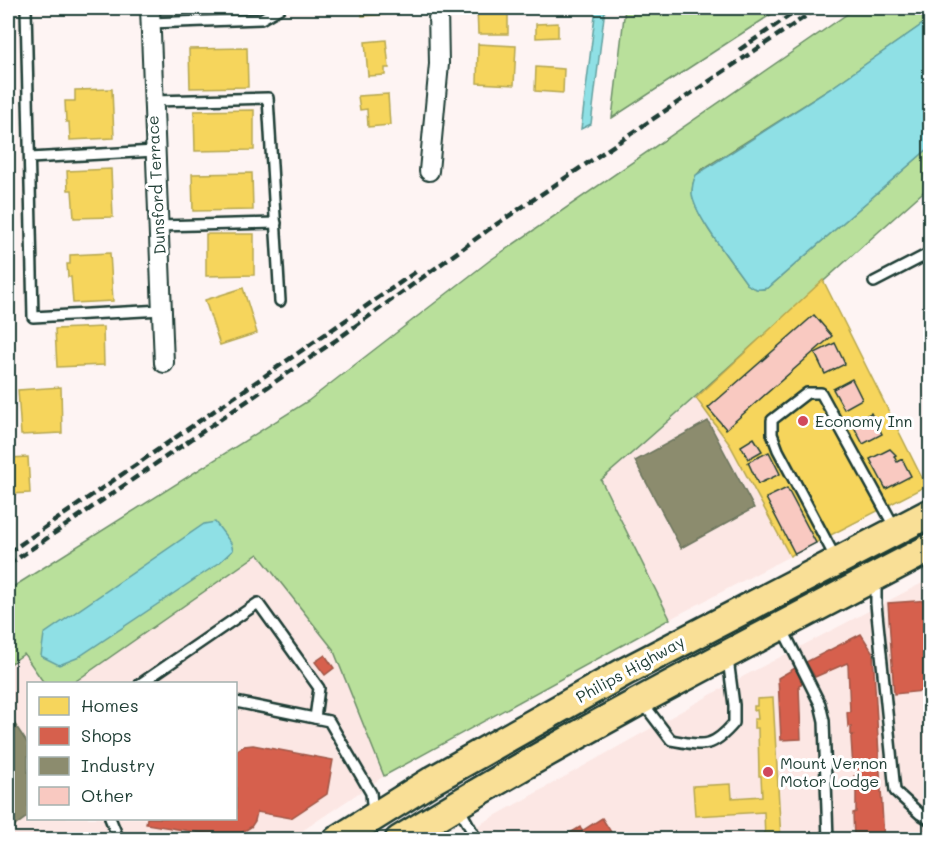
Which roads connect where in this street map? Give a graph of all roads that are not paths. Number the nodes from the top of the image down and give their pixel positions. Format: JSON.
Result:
{"nodes":[{"id":1,"x":26,"y":8,"type":"edge"},
{"id":2,"x":280,"y":8,"type":"edge"},
{"id":3,"x":438,"y":8,"type":"edge"},
{"id":4,"x":150,"y":16,"type":"edge"},
{"id":5,"x":153,"y":101,"type":"junction"},
{"id":6,"x":154,"y":151,"type":"junction"},
{"id":7,"x":30,"y":158,"type":"junction"},
{"id":8,"x":429,"y":171,"type":"dead end"},
{"id":9,"x":276,"y":223,"type":"junction"},
{"id":10,"x":158,"y":226,"type":"junction"},
{"id":11,"x":930,"y":253,"type":"edge"},
{"id":12,"x":874,"y":282,"type":"dead end"},
{"id":13,"x":280,"y":302,"type":"dead end"},
{"id":14,"x":162,"y":310,"type":"junction"},
{"id":15,"x":164,"y":363,"type":"dead end"},
{"id":16,"x":930,"y":513,"type":"edge"},
{"id":17,"x":896,"y":531,"type":"junction"},
{"id":18,"x":921,"y":553,"type":"edge"},
{"id":19,"x":837,"y":561,"type":"junction"},
{"id":20,"x":876,"y":576,"type":"junction"},
{"id":21,"x":781,"y":626,"type":"junction"},
{"id":22,"x":727,"y":653,"type":"junction"},
{"id":23,"x":626,"y":671,"type":"junction"},
{"id":24,"x":143,"y":682,"type":"edge"},
{"id":25,"x":640,"y":700,"type":"junction"},
{"id":26,"x":237,"y":702,"type":"edge"},
{"id":27,"x":315,"y":718,"type":"junction"},
{"id":28,"x":457,"y":804,"type":"junction"},
{"id":29,"x":110,"y":820,"type":"edge"},
{"id":30,"x":930,"y":820,"type":"edge"},
{"id":31,"x":372,"y":828,"type":"edge"},
{"id":32,"x":115,"y":838,"type":"edge"},
{"id":33,"x":337,"y":840,"type":"edge"},
{"id":34,"x":399,"y":840,"type":"edge"},
{"id":35,"x":473,"y":840,"type":"edge"},
{"id":36,"x":828,"y":840,"type":"edge"}],
"edges":[{"from":1,"to":7,"type":"lane"},
{"from":2,"to":4,"type":"lane"},
{"from":3,"to":8,"type":"street"},
{"from":4,"to":5,"type":"street","name":"Dunsford Terrace"},
{"from":5,"to":6,"type":"street","name":"Dunsford Terrace"},
{"from":5,"to":9,"type":"lane"},
{"from":6,"to":7,"type":"lane"},
{"from":6,"to":10,"type":"street","name":"Dunsford Terrace"},
{"from":7,"to":14,"type":"lane"},
{"from":9,"to":10,"type":"lane"},
{"from":9,"to":13,"type":"lane"},
{"from":10,"to":14,"type":"street","name":"Dunsford Terrace"},
{"from":11,"to":12,"type":"lane"},
{"from":14,"to":15,"type":"street","name":"Dunsford Terrace"},
{"from":16,"to":17,"type":"main road","name":"Philips Highway"},
{"from":17,"to":18,"type":"street"},
{"from":17,"to":19,"type":"main road","name":"Philips Highway"},
{"from":17,"to":19,"type":"lane"},
{"from":18,"to":20,"type":"main road","name":"Philips Highway"},
{"from":19,"to":23,"type":"main road","name":"Philips Highway"},
{"from":20,"to":21,"type":"main road","name":"Philips Highway"},
{"from":20,"to":30,"type":"lane"},
{"from":21,"to":22,"type":"main road","name":"Philips Highway"},
{"from":21,"to":36,"type":"lane"},
{"from":22,"to":25,"type":"main road","name":"Philips Highway"},
{"from":22,"to":25,"type":"lane"},
{"from":23,"to":25,"type":"street"},
{"from":23,"to":31,"type":"main road","name":"Philips Highway"},
{"from":24,"to":27,"type":"lane"},
{"from":25,"to":28,"type":"main road","name":"Philips Highway"},
{"from":26,"to":27,"type":"lane"},
{"from":27,"to":31,"type":"lane"},
{"from":28,"to":34,"type":"main road","name":"Philips Highway"},
{"from":28,"to":35,"type":"lane"},
{"from":29,"to":32,"type":"lane"},
{"from":31,"to":33,"type":"main road","name":"Philips Highway"}]}
